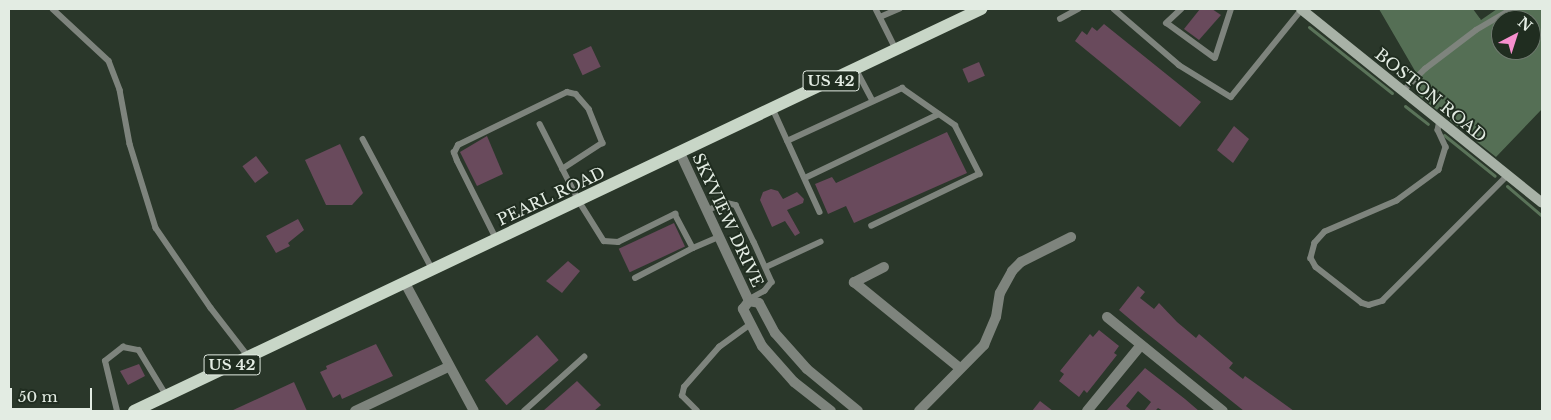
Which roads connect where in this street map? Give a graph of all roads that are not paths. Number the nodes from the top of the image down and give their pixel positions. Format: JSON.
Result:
{"nodes":[{"id":1,"x":53,"y":9,"type":"edge"},
{"id":2,"x":876,"y":9,"type":"edge"},
{"id":3,"x":899,"y":9,"type":"edge"},
{"id":4,"x":981,"y":9,"type":"edge"},
{"id":5,"x":1078,"y":9,"type":"edge"},
{"id":6,"x":1114,"y":9,"type":"edge"},
{"id":7,"x":1182,"y":9,"type":"edge"},
{"id":8,"x":1231,"y":9,"type":"edge"},
{"id":9,"x":1302,"y":9,"type":"edge"},
{"id":10,"x":1512,"y":9,"type":"edge"},
{"id":11,"x":880,"y":17,"type":"junction"},
{"id":12,"x":1060,"y":19,"type":"dead end"},
{"id":13,"x":896,"y":48,"type":"junction"},
{"id":14,"x":856,"y":68,"type":"junction"},
{"id":15,"x":1402,"y":92,"type":"junction"},
{"id":16,"x":873,"y":101,"type":"junction"},
{"id":17,"x":773,"y":108,"type":"junction"},
{"id":18,"x":939,"y":114,"type":"junction"},
{"id":19,"x":1440,"y":120,"type":"junction"},
{"id":20,"x":540,"y":124,"type":"dead end"},
{"id":21,"x":363,"y":139,"type":"dead end"},
{"id":22,"x":788,"y":141,"type":"junction"},
{"id":23,"x":680,"y":153,"type":"junction"},
{"id":24,"x":563,"y":169,"type":"junction"},
{"id":25,"x":1508,"y":175,"type":"junction"},
{"id":26,"x":805,"y":178,"type":"junction"},
{"id":27,"x":579,"y":201,"type":"junction"},
{"id":28,"x":1542,"y":203,"type":"edge"},
{"id":29,"x":707,"y":210,"type":"junction"},
{"id":30,"x":820,"y":212,"type":"dead end"},
{"id":31,"x":872,"y":226,"type":"dead end"},
{"id":32,"x":719,"y":237,"type":"junction"},
{"id":33,"x":1071,"y":237,"type":"dead end"},
{"id":34,"x":496,"y":240,"type":"junction"},
{"id":35,"x":820,"y":242,"type":"dead end"},
{"id":36,"x":693,"y":248,"type":"junction"},
{"id":37,"x":884,"y":267,"type":"dead end"},
{"id":38,"x":766,"y":268,"type":"junction"},
{"id":39,"x":433,"y":270,"type":"junction"},
{"id":40,"x":635,"y":278,"type":"dead end"},
{"id":41,"x":405,"y":283,"type":"junction"},
{"id":42,"x":749,"y":301,"type":"junction"},
{"id":43,"x":1107,"y":317,"type":"dead end"},
{"id":44,"x":751,"y":324,"type":"junction"},
{"id":45,"x":1141,"y":345,"type":"junction"},
{"id":46,"x":250,"y":357,"type":"junction"},
{"id":47,"x":584,"y":357,"type":"dead end"},
{"id":48,"x":448,"y":367,"type":"junction"},
{"id":49,"x":960,"y":368,"type":"junction"},
{"id":50,"x":167,"y":396,"type":"junction"},
{"id":51,"x":117,"y":411,"type":"edge"},
{"id":52,"x":134,"y":411,"type":"edge"},
{"id":53,"x":355,"y":411,"type":"edge"},
{"id":54,"x":474,"y":411,"type":"edge"},
{"id":55,"x":524,"y":411,"type":"edge"},
{"id":56,"x":697,"y":411,"type":"edge"},
{"id":57,"x":831,"y":411,"type":"edge"},
{"id":58,"x":858,"y":411,"type":"edge"},
{"id":59,"x":919,"y":411,"type":"edge"},
{"id":60,"x":1087,"y":411,"type":"edge"},
{"id":61,"x":1223,"y":411,"type":"edge"}],
"edges":[{"from":1,"to":46,"type":"lane"},
{"from":2,"to":11,"type":"lane"},
{"from":3,"to":11,"type":"lane"},
{"from":4,"to":13,"type":"main road","name":"PEARL ROAD","number":"US 42"},
{"from":5,"to":12,"type":"lane"},
{"from":6,"to":9,"type":"lane"},
{"from":7,"to":8,"type":"lane"},
{"from":9,"to":15,"type":"street","name":"BOSTON ROAD"},
{"from":10,"to":15,"type":"lane"},
{"from":11,"to":13,"type":"lane"},
{"from":13,"to":14,"type":"main road","name":"PEARL ROAD","number":"US 42"},
{"from":14,"to":16,"type":"lane"},
{"from":14,"to":17,"type":"main road","name":"PEARL ROAD","number":"US 42"},
{"from":15,"to":19,"type":"street","name":"BOSTON ROAD"},
{"from":16,"to":18,"type":"lane"},
{"from":16,"to":22,"type":"lane"},
{"from":17,"to":22,"type":"lane"},
{"from":17,"to":23,"type":"main road","name":"PEARL ROAD","number":"US 42"},
{"from":18,"to":26,"type":"lane"},
{"from":18,"to":31,"type":"lane"},
{"from":19,"to":25,"type":"street","name":"BOSTON ROAD"},
{"from":19,"to":25,"type":"lane"},
{"from":20,"to":24,"type":"lane"},
{"from":21,"to":39,"type":"lane"},
{"from":22,"to":26,"type":"lane"},
{"from":23,"to":27,"type":"main road","name":"PEARL ROAD","number":"US 42"},
{"from":23,"to":29,"type":"street","name":"SKYVIEW DRIVE"},
{"from":24,"to":27,"type":"lane"},
{"from":24,"to":34,"type":"lane"},
{"from":25,"to":28,"type":"street","name":"BOSTON ROAD"},
{"from":26,"to":30,"type":"lane"},
{"from":27,"to":34,"type":"main road","name":"PEARL ROAD","number":"US 42"},
{"from":27,"to":36,"type":"lane"},
{"from":29,"to":32,"type":"street","name":"SKYVIEW DRIVE"},
{"from":29,"to":38,"type":"lane"},
{"from":32,"to":36,"type":"lane"},
{"from":32,"to":42,"type":"street","name":"SKYVIEW DRIVE"},
{"from":33,"to":49,"type":"street"},
{"from":34,"to":39,"type":"main road","name":"PEARL ROAD","number":"US 42"},
{"from":35,"to":38,"type":"lane"},
{"from":36,"to":40,"type":"lane"},
{"from":37,"to":49,"type":"street"},
{"from":38,"to":42,"type":"lane"},
{"from":39,"to":41,"type":"main road","name":"PEARL ROAD","number":"US 42"},
{"from":41,"to":46,"type":"main road","name":"PEARL ROAD","number":"US 42"},
{"from":41,"to":48,"type":"street"},
{"from":42,"to":44,"type":"street","name":"SKYVIEW DRIVE"},
{"from":42,"to":58,"type":"street","name":"SKYVIEW DRIVE"},
{"from":43,"to":45,"type":"street"},
{"from":44,"to":56,"type":"lane"},
{"from":44,"to":57,"type":"street","name":"SKYVIEW DRIVE"},
{"from":45,"to":60,"type":"street"},
{"from":45,"to":61,"type":"street"},
{"from":46,"to":50,"type":"main road","name":"PEARL ROAD","number":"US 42"},
{"from":47,"to":55,"type":"lane"},
{"from":48,"to":53,"type":"street"},
{"from":48,"to":54,"type":"street"},
{"from":49,"to":59,"type":"street"},
{"from":50,"to":51,"type":"lane"},
{"from":50,"to":52,"type":"main road","name":"PEARL ROAD","number":"US 42"}]}
